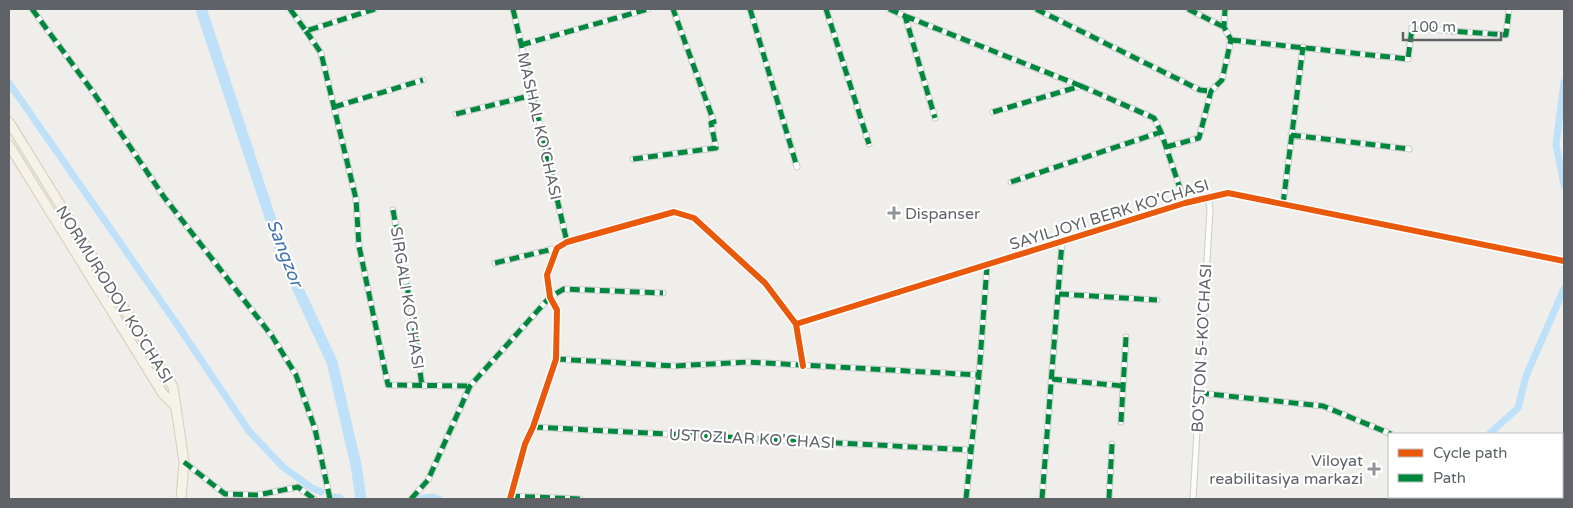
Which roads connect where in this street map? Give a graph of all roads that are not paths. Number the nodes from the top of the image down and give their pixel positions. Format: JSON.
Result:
{"nodes":[{"id":1,"x":32,"y":9,"type":"edge"},
{"id":2,"x":290,"y":9,"type":"edge"},
{"id":3,"x":375,"y":9,"type":"edge"},
{"id":4,"x":513,"y":9,"type":"edge"},
{"id":5,"x":648,"y":9,"type":"edge"},
{"id":6,"x":673,"y":9,"type":"edge"},
{"id":7,"x":750,"y":9,"type":"edge"},
{"id":8,"x":826,"y":9,"type":"edge"},
{"id":9,"x":889,"y":9,"type":"edge"},
{"id":10,"x":1036,"y":9,"type":"edge"},
{"id":11,"x":1188,"y":9,"type":"edge"},
{"id":12,"x":1225,"y":9,"type":"edge"},
{"id":13,"x":1509,"y":9,"type":"edge"},
{"id":14,"x":905,"y":16,"type":"junction"},
{"id":15,"x":1224,"y":27,"type":"junction"},
{"id":16,"x":306,"y":32,"type":"junction"},
{"id":17,"x":1231,"y":40,"type":"junction"},
{"id":18,"x":521,"y":45,"type":"junction"},
{"id":19,"x":1303,"y":47,"type":"junction"},
{"id":20,"x":423,"y":80,"type":"dead end"},
{"id":21,"x":1080,"y":86,"type":"junction"},
{"id":22,"x":1211,"y":91,"type":"junction"},
{"id":23,"x":533,"y":95,"type":"junction"},
{"id":24,"x":334,"y":107,"type":"junction"},
{"id":25,"x":992,"y":112,"type":"dead end"},
{"id":26,"x":456,"y":114,"type":"dead end"},
{"id":27,"x":935,"y":118,"type":"dead end"},
{"id":28,"x":9,"y":122,"type":"edge"},
{"id":29,"x":1161,"y":132,"type":"junction"},
{"id":30,"x":1292,"y":135,"type":"junction"},
{"id":31,"x":869,"y":144,"type":"dead end"},
{"id":32,"x":9,"y":145,"type":"edge"},
{"id":33,"x":1166,"y":147,"type":"junction"},
{"id":34,"x":1409,"y":149,"type":"dead end"},
{"id":35,"x":633,"y":159,"type":"dead end"},
{"id":36,"x":797,"y":167,"type":"dead end"},
{"id":37,"x":1011,"y":182,"type":"dead end"},
{"id":38,"x":1208,"y":196,"type":"junction"},
{"id":39,"x":1184,"y":203,"type":"junction"},
{"id":40,"x":1283,"y":204,"type":"junction"},
{"id":41,"x":393,"y":210,"type":"dead end"},
{"id":42,"x":567,"y":242,"type":"junction"},
{"id":43,"x":1062,"y":242,"type":"junction"},
{"id":44,"x":557,"y":248,"type":"junction"},
{"id":45,"x":1562,"y":261,"type":"edge"},
{"id":46,"x":495,"y":263,"type":"dead end"},
{"id":47,"x":987,"y":266,"type":"junction"},
{"id":48,"x":663,"y":293,"type":"dead end"},
{"id":49,"x":1059,"y":294,"type":"junction"},
{"id":50,"x":550,"y":297,"type":"junction"},
{"id":51,"x":1157,"y":300,"type":"dead end"},
{"id":52,"x":796,"y":324,"type":"junction"},
{"id":53,"x":1126,"y":337,"type":"dead end"},
{"id":54,"x":556,"y":359,"type":"junction"},
{"id":55,"x":803,"y":366,"type":"junction"},
{"id":56,"x":979,"y":375,"type":"junction"},
{"id":57,"x":1052,"y":379,"type":"junction"},
{"id":58,"x":422,"y":386,"type":"junction"},
{"id":59,"x":470,"y":386,"type":"junction"},
{"id":60,"x":1123,"y":386,"type":"junction"},
{"id":61,"x":1199,"y":393,"type":"junction"},
{"id":62,"x":177,"y":407,"type":"junction"},
{"id":63,"x":1121,"y":422,"type":"dead end"},
{"id":64,"x":533,"y":427,"type":"junction"},
{"id":65,"x":1389,"y":433,"type":"edge"},
{"id":66,"x":1112,"y":444,"type":"dead end"},
{"id":67,"x":972,"y":450,"type":"junction"},
{"id":68,"x":184,"y":462,"type":"junction"},
{"id":69,"x":510,"y":497,"type":"edge"},
{"id":70,"x":181,"y":499,"type":"edge"},
{"id":71,"x":314,"y":499,"type":"edge"},
{"id":72,"x":330,"y":499,"type":"edge"},
{"id":73,"x":411,"y":499,"type":"edge"},
{"id":74,"x":580,"y":499,"type":"edge"},
{"id":75,"x":966,"y":499,"type":"edge"},
{"id":76,"x":1042,"y":499,"type":"edge"},
{"id":77,"x":1109,"y":499,"type":"edge"},
{"id":78,"x":1193,"y":499,"type":"edge"}],
"edges":[{"from":1,"to":72,"type":"street"},
{"from":2,"to":16,"type":"street"},
{"from":3,"to":16,"type":"street"},
{"from":4,"to":18,"type":"street","name":"MASHAL KO'CHASI"},
{"from":5,"to":18,"type":"street"},
{"from":6,"to":35,"type":"street"},
{"from":7,"to":36,"type":"street"},
{"from":8,"to":31,"type":"street"},
{"from":9,"to":14,"type":"street"},
{"from":10,"to":22,"type":"street"},
{"from":11,"to":15,"type":"street"},
{"from":12,"to":15,"type":"street"},
{"from":13,"to":19,"type":"street"},
{"from":14,"to":21,"type":"street"},
{"from":14,"to":27,"type":"street"},
{"from":15,"to":17,"type":"street"},
{"from":16,"to":24,"type":"street"},
{"from":17,"to":19,"type":"street"},
{"from":17,"to":22,"type":"street"},
{"from":18,"to":23,"type":"street","name":"MASHAL KO'CHASI"},
{"from":19,"to":30,"type":"street"},
{"from":20,"to":24,"type":"street"},
{"from":21,"to":25,"type":"street"},
{"from":21,"to":29,"type":"street"},
{"from":22,"to":33,"type":"street"},
{"from":23,"to":26,"type":"street"},
{"from":23,"to":42,"type":"street","name":"MASHAL KO'CHASI"},
{"from":24,"to":58,"type":"street"},
{"from":28,"to":62,"type":"main road","name":"NORMURODOV KO'CHASI"},
{"from":29,"to":33,"type":"street"},
{"from":29,"to":37,"type":"street"},
{"from":30,"to":34,"type":"street"},
{"from":30,"to":40,"type":"street"},
{"from":32,"to":62,"type":"main road","name":"NORMURODOV KO'CHASI"},
{"from":33,"to":39,"type":"street"},
{"from":38,"to":39,"type":"street","name":"SAYILJOYI BERK KO'CHASI"},
{"from":38,"to":40,"type":"street","name":"SAYILJOYI BERK KO'CHASI"},
{"from":38,"to":61,"type":"street","name":"BO'STON 5-KO'CHASI"},
{"from":39,"to":43,"type":"street","name":"SAYILJOYI BERK KO'CHASI"},
{"from":40,"to":45,"type":"street","name":"SAYILJOYI BERK KO'CHASI"},
{"from":41,"to":58,"type":"street","name":"SIRGALI KO'CHASI"},
{"from":42,"to":44,"type":"street"},
{"from":42,"to":52,"type":"street"},
{"from":43,"to":47,"type":"street","name":"SAYILJOYI BERK KO'CHASI"},
{"from":43,"to":49,"type":"street"},
{"from":44,"to":46,"type":"street"},
{"from":44,"to":50,"type":"street"},
{"from":47,"to":52,"type":"street","name":"SAYILJOYI BERK KO'CHASI"},
{"from":47,"to":56,"type":"street"},
{"from":48,"to":50,"type":"street"},
{"from":49,"to":51,"type":"street"},
{"from":49,"to":57,"type":"street"},
{"from":50,"to":54,"type":"street"},
{"from":50,"to":59,"type":"street"},
{"from":52,"to":55,"type":"street"},
{"from":53,"to":60,"type":"street"},
{"from":54,"to":55,"type":"street"},
{"from":54,"to":64,"type":"street"},
{"from":55,"to":56,"type":"street"},
{"from":56,"to":67,"type":"street"},
{"from":57,"to":60,"type":"street"},
{"from":57,"to":76,"type":"street"},
{"from":58,"to":59,"type":"street"},
{"from":59,"to":73,"type":"street"},
{"from":60,"to":63,"type":"street"},
{"from":61,"to":65,"type":"street"},
{"from":61,"to":78,"type":"street","name":"BO'STON 5-KO'CHASI"},
{"from":62,"to":68,"type":"main road"},
{"from":64,"to":67,"type":"street","name":"USTOZLAR KO'CHASI"},
{"from":64,"to":69,"type":"street"},
{"from":66,"to":77,"type":"street"},
{"from":67,"to":75,"type":"street"},
{"from":68,"to":70,"type":"main road"},
{"from":68,"to":71,"type":"street"},
{"from":69,"to":74,"type":"street"}]}
